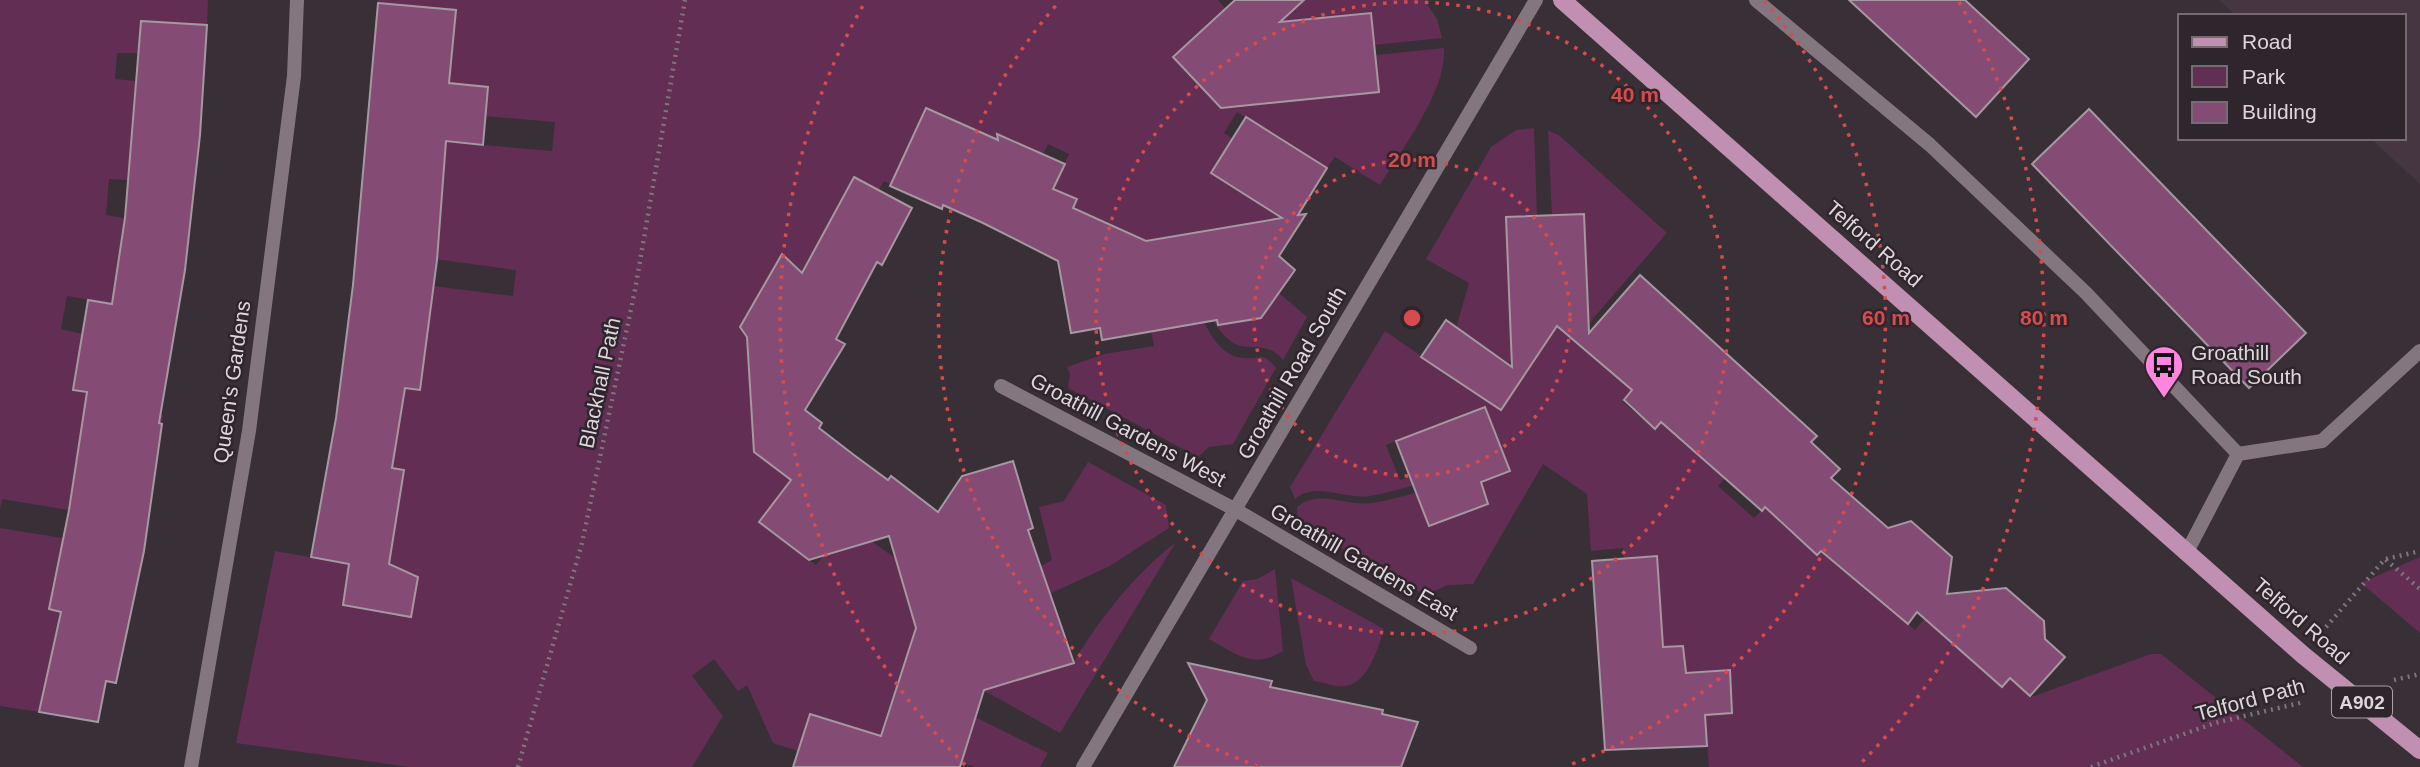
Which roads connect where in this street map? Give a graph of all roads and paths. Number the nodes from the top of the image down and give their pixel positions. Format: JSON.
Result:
{"nodes":[{"id":1,"x":297,"y":0,"type":"edge"},
{"id":2,"x":685,"y":0,"type":"edge"},
{"id":3,"x":1536,"y":0,"type":"edge"},
{"id":4,"x":1562,"y":0,"type":"edge"},
{"id":5,"x":1756,"y":0,"type":"edge"},
{"id":6,"x":2420,"y":351,"type":"edge"},
{"id":7,"x":1001,"y":386,"type":"dead end"},
{"id":8,"x":2238,"y":454,"type":"junction"},
{"id":9,"x":1236,"y":510,"type":"junction"},
{"id":10,"x":2188,"y":550,"type":"junction"},
{"id":11,"x":2420,"y":551,"type":"edge"},
{"id":12,"x":2385,"y":559,"type":"junction"},
{"id":13,"x":2420,"y":589,"type":"edge"},
{"id":14,"x":1471,"y":648,"type":"dead end"},
{"id":15,"x":2303,"y":655,"type":"junction"},
{"id":16,"x":2420,"y":674,"type":"edge"},
{"id":17,"x":2382,"y":683,"type":"dead end"},
{"id":18,"x":2317,"y":699,"type":"dead end"},
{"id":19,"x":2420,"y":750,"type":"edge"},
{"id":20,"x":191,"y":767,"type":"edge"},
{"id":21,"x":518,"y":767,"type":"edge"},
{"id":22,"x":1083,"y":767,"type":"edge"},
{"id":23,"x":2091,"y":767,"type":"edge"}],
"edges":[{"from":1,"to":20,"type":"street","name":"Queen's Gardens"},
{"from":2,"to":21,"type":"path","name":"Blackhall Path"},
{"from":3,"to":9,"type":"street","name":"Groathill Road South"},
{"from":4,"to":10,"type":"main road","name":"Telford Road","number":"A902"},
{"from":5,"to":8,"type":"street"},
{"from":6,"to":8,"type":"street"},
{"from":7,"to":9,"type":"street","name":"Groathill Gardens West"},
{"from":8,"to":10,"type":"street"},
{"from":9,"to":14,"type":"street","name":"Groathill Gardens East"},
{"from":9,"to":22,"type":"street","name":"Groathill Road South"},
{"from":10,"to":15,"type":"main road","name":"Telford Road","number":"A902"},
{"from":11,"to":12,"type":"path"},
{"from":12,"to":13,"type":"path"},
{"from":12,"to":15,"type":"path"},
{"from":15,"to":19,"type":"main road","name":"Telford Road","number":"A902"},
{"from":16,"to":17,"type":"path"},
{"from":18,"to":23,"type":"path","name":"Telford Path"}]}
